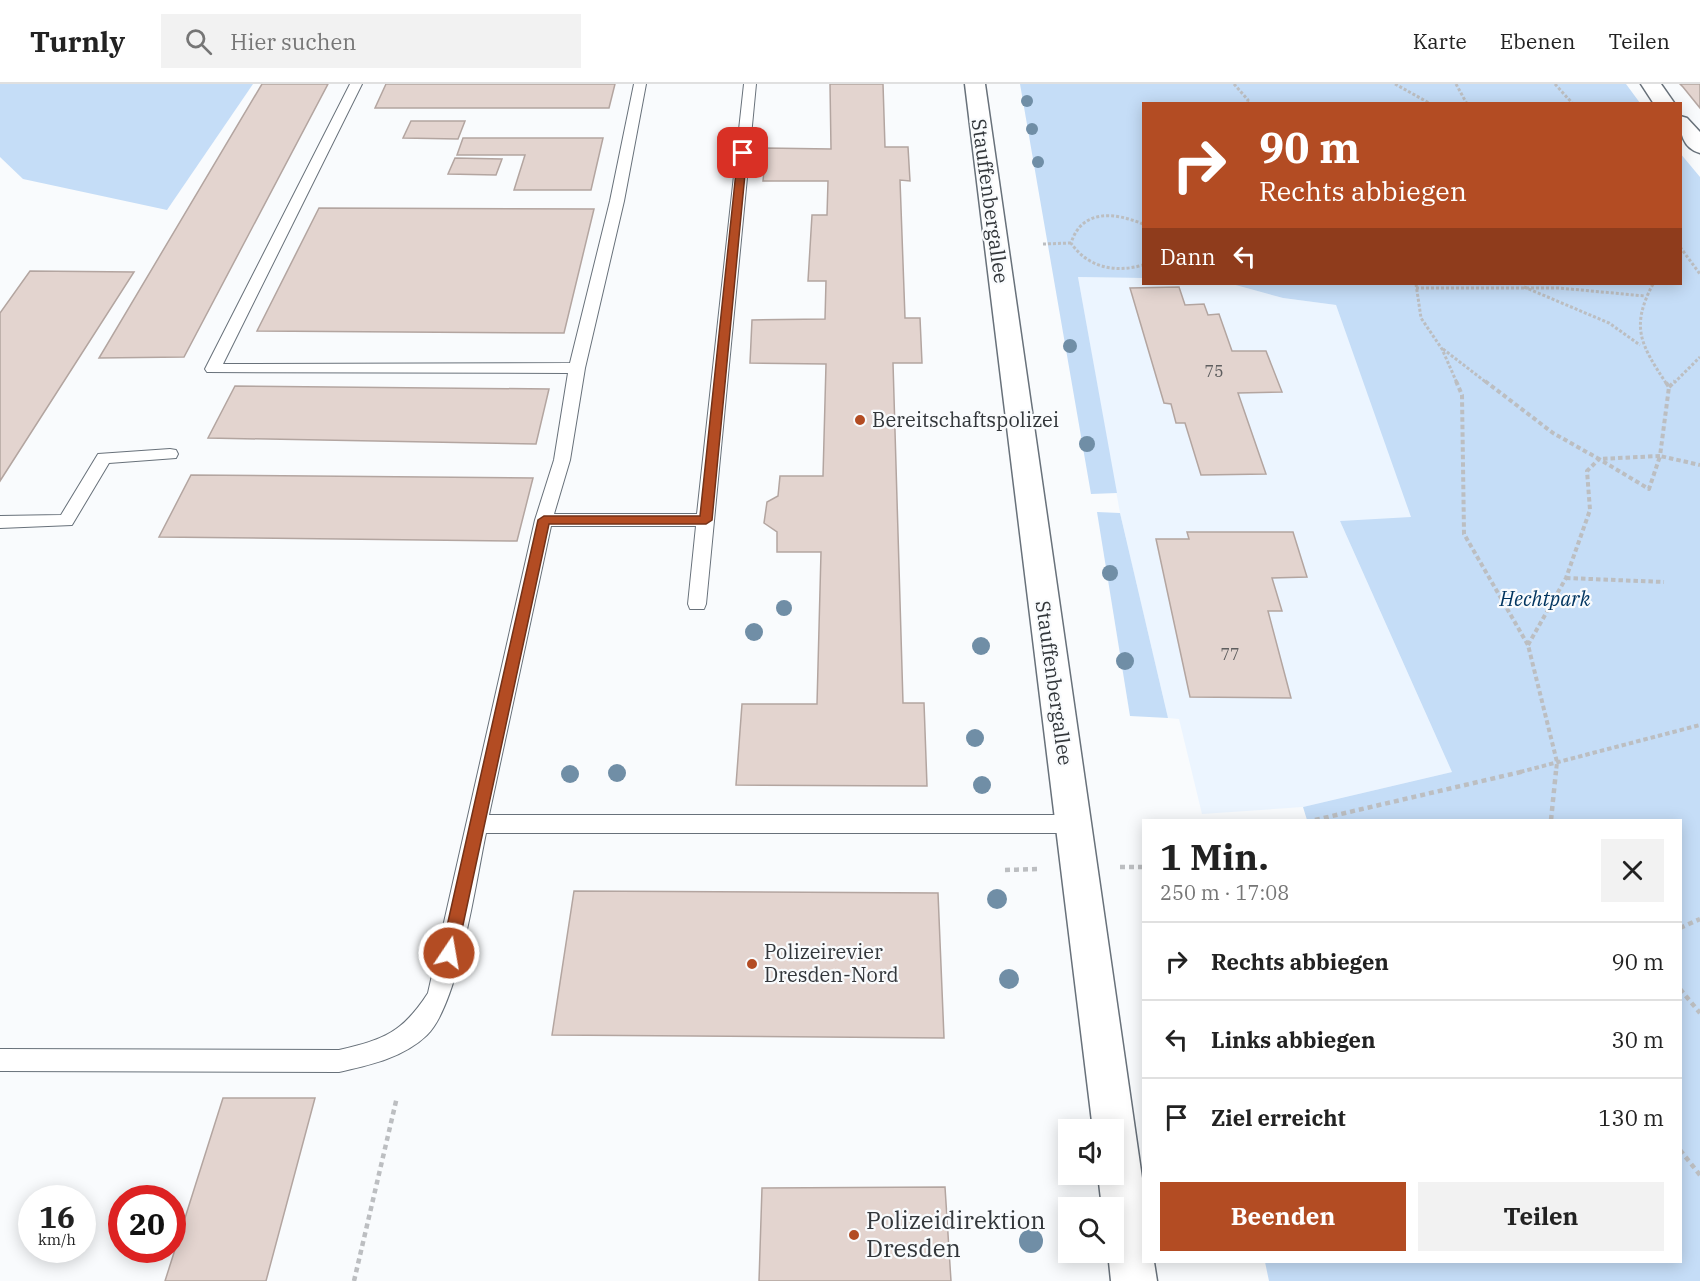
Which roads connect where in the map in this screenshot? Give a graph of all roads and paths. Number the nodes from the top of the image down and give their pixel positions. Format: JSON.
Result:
{"nodes":[{"id":1,"x":356,"y":84,"type":"edge"},
{"id":2,"x":640,"y":84,"type":"edge"},
{"id":3,"x":750,"y":84,"type":"edge"},
{"id":4,"x":975,"y":84,"type":"edge"},
{"id":5,"x":1234,"y":84,"type":"edge"},
{"id":6,"x":1395,"y":84,"type":"edge"},
{"id":7,"x":1456,"y":84,"type":"edge"},
{"id":8,"x":1555,"y":84,"type":"edge"},
{"id":9,"x":1651,"y":84,"type":"edge"},
{"id":10,"x":1248,"y":102,"type":"edge"},
{"id":11,"x":1427,"y":102,"type":"edge"},
{"id":12,"x":1466,"y":102,"type":"edge"},
{"id":13,"x":1571,"y":102,"type":"edge"},
{"id":14,"x":1664,"y":102,"type":"edge"},
{"id":15,"x":1682,"y":124,"type":"edge"},
{"id":16,"x":1700,"y":146,"type":"edge"},
{"id":17,"x":1142,"y":224,"type":"edge"},
{"id":18,"x":1071,"y":243,"type":"junction"},
{"id":19,"x":1043,"y":244,"type":"dead end"},
{"id":20,"x":1682,"y":250,"type":"edge"},
{"id":21,"x":1142,"y":265,"type":"edge"},
{"id":22,"x":1700,"y":274,"type":"edge"},
{"id":23,"x":1518,"y":285,"type":"edge"},
{"id":24,"x":1652,"y":285,"type":"edge"},
{"id":25,"x":1416,"y":286,"type":"edge"},
{"id":26,"x":1521,"y":286,"type":"junction"},
{"id":27,"x":1645,"y":296,"type":"junction"},
{"id":28,"x":1640,"y":345,"type":"junction"},
{"id":29,"x":1442,"y":349,"type":"junction"},
{"id":30,"x":1700,"y":357,"type":"edge"},
{"id":31,"x":577,"y":368,"type":"junction"},
{"id":32,"x":1669,"y":387,"type":"junction"},
{"id":33,"x":170,"y":454,"type":"dead end"},
{"id":34,"x":1660,"y":456,"type":"junction"},
{"id":35,"x":1599,"y":459,"type":"junction"},
{"id":36,"x":1700,"y":465,"type":"edge"},
{"id":37,"x":544,"y":520,"type":"junction"},
{"id":38,"x":706,"y":520,"type":"junction"},
{"id":39,"x":0,"y":522,"type":"edge"},
{"id":40,"x":1566,"y":578,"type":"junction"},
{"id":41,"x":1664,"y":582,"type":"dead end"},
{"id":42,"x":697,"y":604,"type":"dead end"},
{"id":43,"x":1528,"y":645,"type":"junction"},
{"id":44,"x":1700,"y":725,"type":"edge"},
{"id":45,"x":1557,"y":762,"type":"junction"},
{"id":46,"x":1319,"y":819,"type":"edge"},
{"id":47,"x":1551,"y":819,"type":"edge"},
{"id":48,"x":477,"y":824,"type":"junction"},
{"id":49,"x":1073,"y":824,"type":"junction"},
{"id":50,"x":1700,"y":920,"type":"edge"},
{"id":51,"x":1682,"y":927,"type":"edge"},
{"id":52,"x":1682,"y":992,"type":"edge"},
{"id":53,"x":1700,"y":1013,"type":"edge"},
{"id":54,"x":0,"y":1060,"type":"edge"},
{"id":55,"x":398,"y":1097,"type":"dead end"},
{"id":56,"x":1682,"y":1152,"type":"edge"},
{"id":57,"x":1700,"y":1176,"type":"edge"},
{"id":58,"x":354,"y":1281,"type":"edge"},
{"id":59,"x":1134,"y":1281,"type":"edge"}],
"edges":[{"from":1,"to":31,"type":"lane"},
{"from":2,"to":31,"type":"lane"},
{"from":3,"to":38,"type":"lane"},
{"from":4,"to":49,"type":"main road","name":"Stauffenbergallee"},
{"from":5,"to":10,"type":"path"},
{"from":6,"to":11,"type":"path"},
{"from":7,"to":12,"type":"path"},
{"from":8,"to":13,"type":"path"},
{"from":9,"to":14,"type":"main road"},
{"from":15,"to":16,"type":"main road"},
{"from":17,"to":18,"type":"path"},
{"from":18,"to":19,"type":"path"},
{"from":18,"to":21,"type":"path"},
{"from":20,"to":22,"type":"path"},
{"from":23,"to":26,"type":"path"},
{"from":24,"to":27,"type":"path"},
{"from":25,"to":26,"type":"path"},
{"from":25,"to":29,"type":"path"},
{"from":26,"to":27,"type":"path"},
{"from":26,"to":28,"type":"path"},
{"from":27,"to":28,"type":"path"},
{"from":28,"to":32,"type":"path"},
{"from":29,"to":35,"type":"path"},
{"from":29,"to":43,"type":"path"},
{"from":30,"to":32,"type":"path"},
{"from":31,"to":37,"type":"lane"},
{"from":32,"to":34,"type":"path"},
{"from":33,"to":39,"type":"lane"},
{"from":34,"to":35,"type":"path"},
{"from":34,"to":35,"type":"path"},
{"from":34,"to":36,"type":"path"},
{"from":35,"to":40,"type":"path"},
{"from":37,"to":38,"type":"lane"},
{"from":37,"to":48,"type":"lane"},
{"from":38,"to":42,"type":"lane"},
{"from":40,"to":41,"type":"path"},
{"from":40,"to":43,"type":"path"},
{"from":43,"to":45,"type":"path"},
{"from":44,"to":45,"type":"path"},
{"from":45,"to":46,"type":"path"},
{"from":45,"to":47,"type":"path"},
{"from":48,"to":49,"type":"lane"},
{"from":48,"to":54,"type":"lane"},
{"from":49,"to":59,"type":"main road","name":"Stauffenbergallee"},
{"from":50,"to":51,"type":"path"},
{"from":52,"to":53,"type":"path"},
{"from":55,"to":58,"type":"path"},
{"from":56,"to":57,"type":"path"}]}
